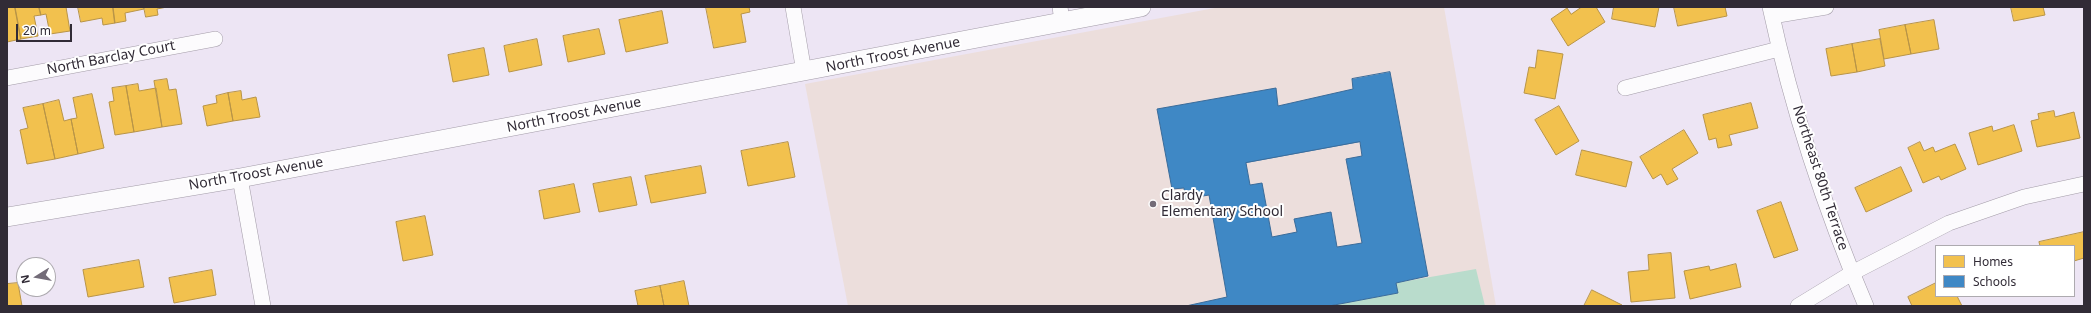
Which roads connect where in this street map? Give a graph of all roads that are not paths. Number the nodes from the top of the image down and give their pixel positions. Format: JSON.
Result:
{"nodes":[{"id":1,"x":793,"y":7,"type":"edge"},
{"id":2,"x":1141,"y":7,"type":"edge"},
{"id":3,"x":1826,"y":7,"type":"edge"},
{"id":4,"x":1771,"y":12,"type":"edge"},
{"id":5,"x":1061,"y":14,"type":"edge"},
{"id":6,"x":215,"y":39,"type":"dead end"},
{"id":7,"x":1779,"y":49,"type":"junction"},
{"id":8,"x":804,"y":72,"type":"junction"},
{"id":9,"x":7,"y":78,"type":"edge"},
{"id":10,"x":1625,"y":88,"type":"dead end"},
{"id":11,"x":240,"y":178,"type":"junction"},
{"id":12,"x":2084,"y":184,"type":"edge"},
{"id":13,"x":7,"y":216,"type":"edge"},
{"id":14,"x":1852,"y":273,"type":"junction"},
{"id":15,"x":264,"y":306,"type":"edge"},
{"id":16,"x":1798,"y":306,"type":"edge"},
{"id":17,"x":1866,"y":306,"type":"edge"}],
"edges":[{"from":1,"to":8,"type":"street"},
{"from":2,"to":5,"type":"street","name":"North Troost Avenue"},
{"from":3,"to":4,"type":"street"},
{"from":4,"to":7,"type":"street","name":"Northeast 80th Terrace"},
{"from":5,"to":8,"type":"street","name":"North Troost Avenue"},
{"from":6,"to":9,"type":"street","name":"North Barclay Court"},
{"from":7,"to":10,"type":"street"},
{"from":7,"to":14,"type":"street","name":"Northeast 80th Terrace"},
{"from":8,"to":11,"type":"street","name":"North Troost Avenue"},
{"from":11,"to":13,"type":"street","name":"North Troost Avenue"},
{"from":11,"to":15,"type":"street"},
{"from":12,"to":14,"type":"street"},
{"from":14,"to":16,"type":"street"},
{"from":14,"to":17,"type":"street","name":"Northeast 80th Terrace"}]}
